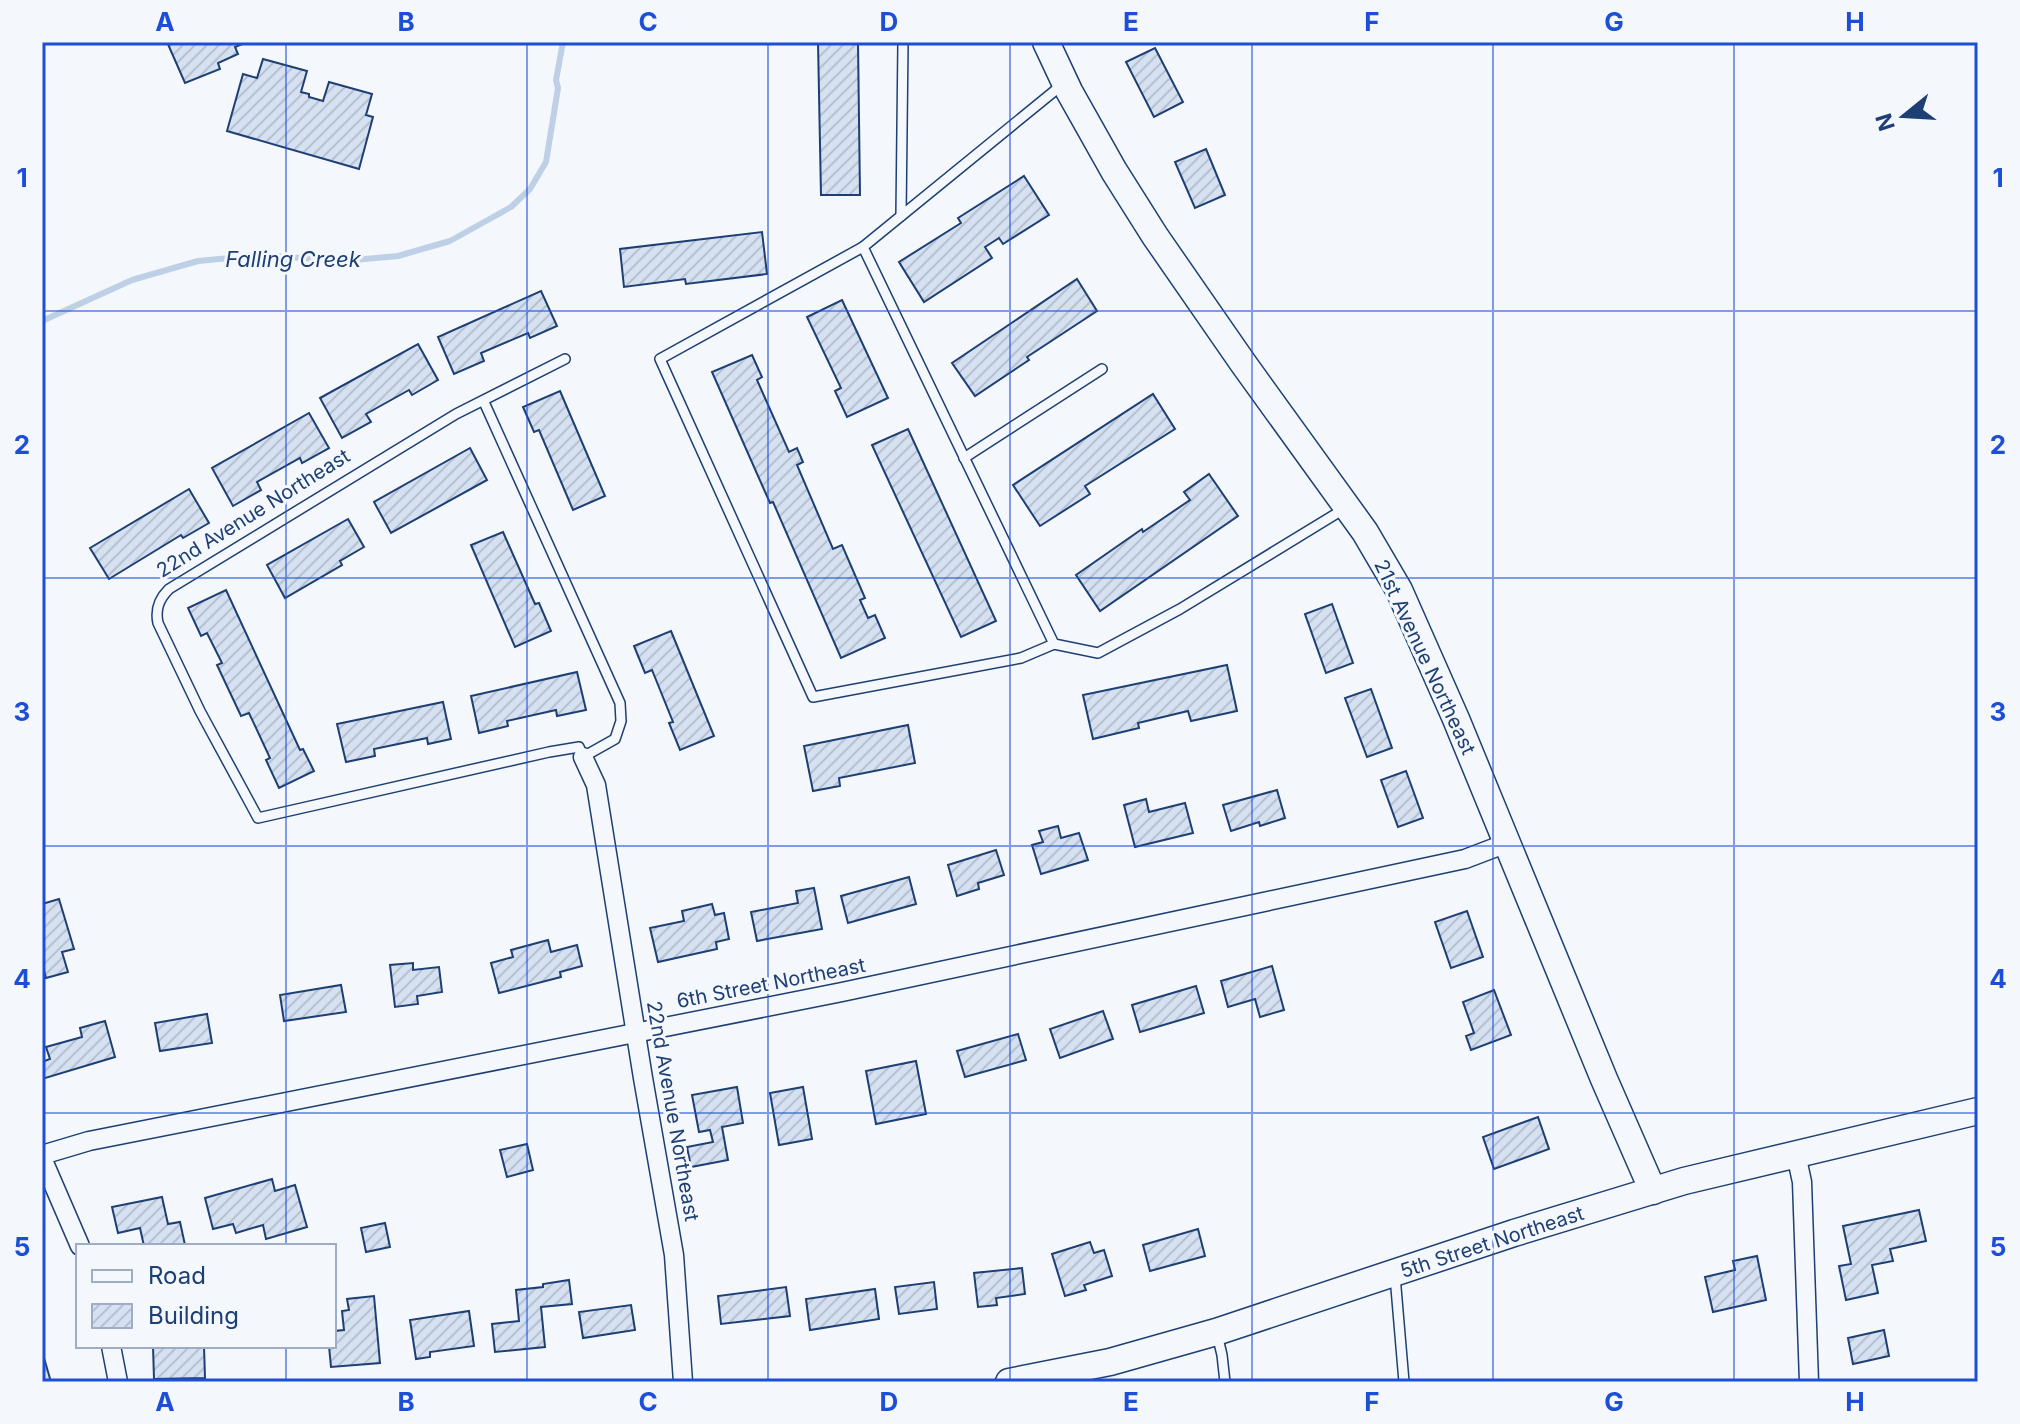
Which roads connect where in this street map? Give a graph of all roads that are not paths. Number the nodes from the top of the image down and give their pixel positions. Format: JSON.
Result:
{"nodes":[{"id":1,"x":903,"y":42,"type":"edge"},
{"id":2,"x":1046,"y":42,"type":"edge"},
{"id":3,"x":1065,"y":83,"type":"junction"},
{"id":4,"x":901,"y":216,"type":"junction"},
{"id":5,"x":863,"y":247,"type":"junction"},
{"id":6,"x":565,"y":359,"type":"dead end"},
{"id":7,"x":1102,"y":369,"type":"dead end"},
{"id":8,"x":484,"y":402,"type":"junction"},
{"id":9,"x":964,"y":458,"type":"junction"},
{"id":10,"x":1347,"y":507,"type":"junction"},
{"id":11,"x":1054,"y":644,"type":"junction"},
{"id":12,"x":583,"y":757,"type":"junction"},
{"id":13,"x":1507,"y":843,"type":"junction"},
{"id":14,"x":637,"y":1033,"type":"junction"},
{"id":15,"x":1978,"y":1111,"type":"edge"},
{"id":16,"x":1796,"y":1154,"type":"junction"},
{"id":17,"x":42,"y":1157,"type":"edge"},
{"id":18,"x":1653,"y":1191,"type":"junction"},
{"id":19,"x":79,"y":1244,"type":"edge"},
{"id":20,"x":1395,"y":1273,"type":"junction"},
{"id":21,"x":1216,"y":1332,"type":"junction"},
{"id":22,"x":111,"y":1348,"type":"edge"},
{"id":23,"x":1052,"y":1378,"type":"edge"},
{"id":24,"x":118,"y":1382,"type":"edge"},
{"id":25,"x":683,"y":1382,"type":"edge"},
{"id":26,"x":1009,"y":1382,"type":"edge"},
{"id":27,"x":1225,"y":1382,"type":"edge"},
{"id":28,"x":1404,"y":1382,"type":"edge"},
{"id":29,"x":1809,"y":1382,"type":"edge"}],
"edges":[{"from":1,"to":4,"type":"lane"},
{"from":2,"to":3,"type":"street","name":"21st Avenue Northeast"},
{"from":3,"to":4,"type":"lane"},
{"from":3,"to":10,"type":"street","name":"21st Avenue Northeast"},
{"from":4,"to":5,"type":"lane"},
{"from":5,"to":9,"type":"lane"},
{"from":5,"to":11,"type":"lane"},
{"from":6,"to":8,"type":"lane"},
{"from":7,"to":9,"type":"lane"},
{"from":8,"to":12,"type":"lane"},
{"from":8,"to":12,"type":"lane","name":"22nd Avenue Northeast"},
{"from":9,"to":11,"type":"lane"},
{"from":10,"to":11,"type":"lane"},
{"from":10,"to":13,"type":"street","name":"21st Avenue Northeast"},
{"from":12,"to":14,"type":"street","name":"22nd Avenue Northeast"},
{"from":13,"to":14,"type":"street","name":"6th Street Northeast"},
{"from":13,"to":18,"type":"street","name":"21st Avenue Northeast"},
{"from":14,"to":17,"type":"street","name":"6th Street Northeast"},
{"from":14,"to":25,"type":"street","name":"22nd Avenue Northeast"},
{"from":15,"to":16,"type":"street","name":"5th Street Northeast"},
{"from":16,"to":18,"type":"street","name":"5th Street Northeast"},
{"from":16,"to":29,"type":"street"},
{"from":17,"to":19,"type":"street"},
{"from":18,"to":20,"type":"street","name":"5th Street Northeast"},
{"from":20,"to":21,"type":"street","name":"5th Street Northeast"},
{"from":20,"to":28,"type":"lane"},
{"from":21,"to":23,"type":"street","name":"5th Street Northeast"},
{"from":21,"to":27,"type":"lane"},
{"from":22,"to":24,"type":"street"},
{"from":23,"to":26,"type":"street","name":"5th Street Northeast"}]}
